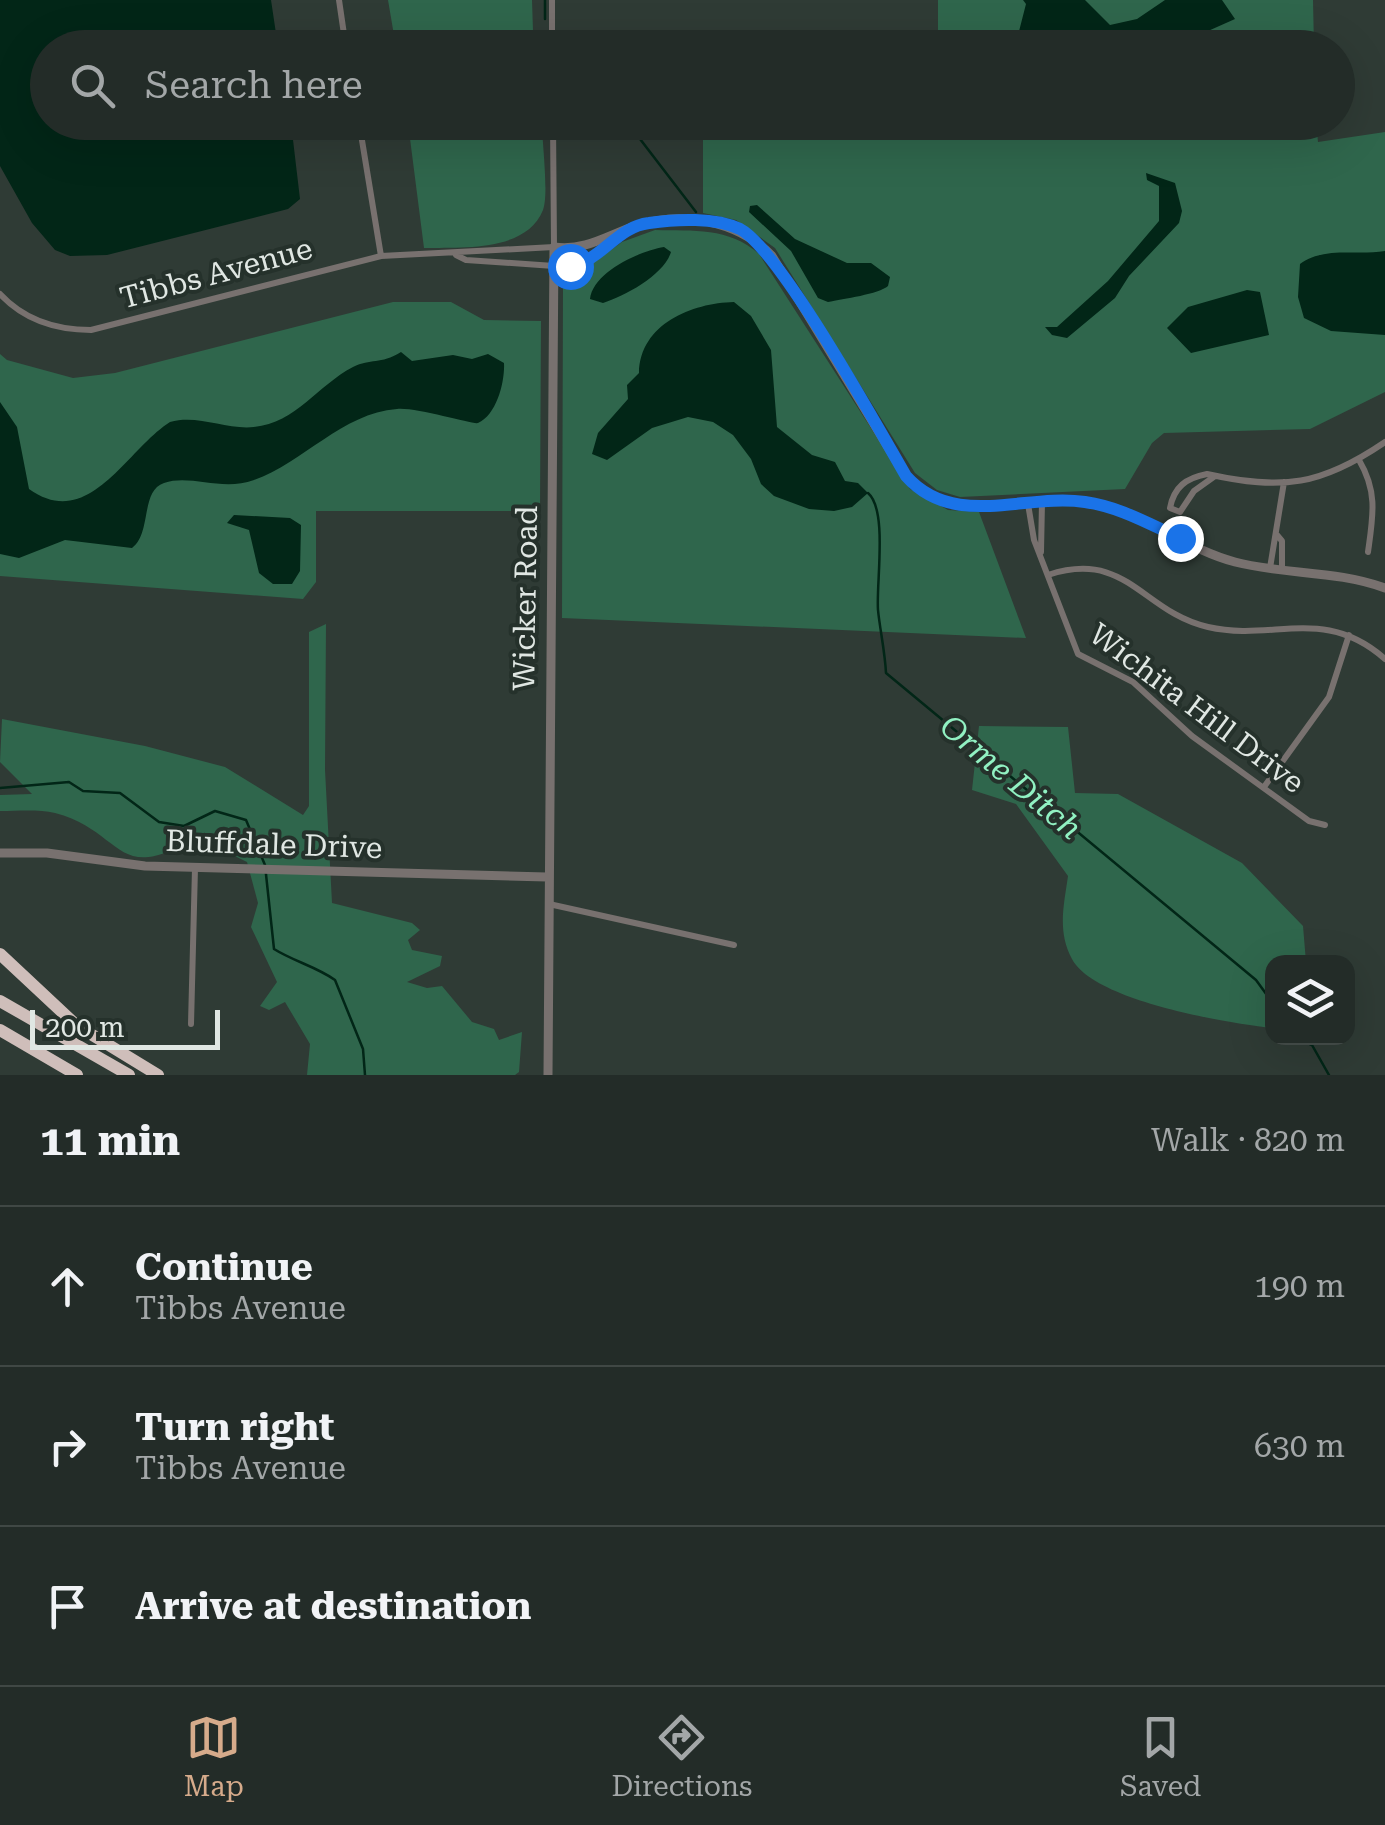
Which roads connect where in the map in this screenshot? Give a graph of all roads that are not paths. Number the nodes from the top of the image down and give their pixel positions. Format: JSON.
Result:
{"nodes":[{"id":1,"x":338,"y":0,"type":"edge"},
{"id":2,"x":552,"y":0,"type":"edge"},
{"id":3,"x":343,"y":30,"type":"edge"},
{"id":4,"x":552,"y":30,"type":"edge"},
{"id":5,"x":362,"y":140,"type":"edge"},
{"id":6,"x":553,"y":140,"type":"edge"},
{"id":7,"x":624,"y":231,"type":"junction"},
{"id":8,"x":554,"y":247,"type":"junction"},
{"id":9,"x":454,"y":255,"type":"junction"},
{"id":10,"x":381,"y":256,"type":"junction"},
{"id":11,"x":554,"y":266,"type":"junction"},
{"id":12,"x":0,"y":294,"type":"edge"},
{"id":13,"x":1385,"y":442,"type":"edge"},
{"id":14,"x":1359,"y":460,"type":"junction"},
{"id":15,"x":1215,"y":476,"type":"junction"},
{"id":16,"x":1284,"y":482,"type":"junction"},
{"id":17,"x":1042,"y":502,"type":"junction"},
{"id":18,"x":1028,"y":504,"type":"junction"},
{"id":19,"x":1277,"y":535,"type":"junction"},
{"id":20,"x":1368,"y":552,"type":"dead end"},
{"id":21,"x":1041,"y":554,"type":"junction"},
{"id":22,"x":1270,"y":568,"type":"junction"},
{"id":23,"x":1282,"y":569,"type":"junction"},
{"id":24,"x":1048,"y":575,"type":"junction"},
{"id":25,"x":1385,"y":588,"type":"edge"},
{"id":26,"x":1349,"y":635,"type":"junction"},
{"id":27,"x":1385,"y":659,"type":"edge"},
{"id":28,"x":1264,"y":787,"type":"junction"},
{"id":29,"x":1326,"y":825,"type":"dead end"},
{"id":30,"x":0,"y":854,"type":"edge"},
{"id":31,"x":195,"y":868,"type":"junction"},
{"id":32,"x":547,"y":877,"type":"junction"},
{"id":33,"x":548,"y":904,"type":"junction"},
{"id":34,"x":734,"y":945,"type":"dead end"},
{"id":35,"x":0,"y":954,"type":"edge"},
{"id":36,"x":0,"y":1001,"type":"edge"},
{"id":37,"x":192,"y":1024,"type":"dead end"},
{"id":38,"x":0,"y":1030,"type":"edge"},
{"id":39,"x":77,"y":1075,"type":"edge"},
{"id":40,"x":129,"y":1075,"type":"edge"},
{"id":41,"x":158,"y":1075,"type":"edge"},
{"id":42,"x":548,"y":1075,"type":"edge"}],
"edges":[{"from":1,"to":3,"type":"street"},
{"from":2,"to":4,"type":"street"},
{"from":5,"to":10,"type":"street"},
{"from":6,"to":8,"type":"street","name":"Wicker Road"},
{"from":7,"to":8,"type":"street","name":"Tibbs Avenue"},
{"from":7,"to":11,"type":"street","name":"Tibbs Avenue"},
{"from":7,"to":18,"type":"street","name":"Tibbs Avenue"},
{"from":8,"to":9,"type":"street","name":"Tibbs Avenue"},
{"from":8,"to":11,"type":"street","name":"Wicker Road"},
{"from":9,"to":10,"type":"street","name":"Tibbs Avenue"},
{"from":9,"to":11,"type":"street","name":"Tibbs Avenue"},
{"from":10,"to":12,"type":"street","name":"Tibbs Avenue"},
{"from":11,"to":32,"type":"street","name":"Wicker Road"},
{"from":13,"to":14,"type":"street"},
{"from":14,"to":16,"type":"street"},
{"from":14,"to":20,"type":"street"},
{"from":15,"to":15,"type":"street"},
{"from":15,"to":16,"type":"street"},
{"from":16,"to":19,"type":"street"},
{"from":17,"to":18,"type":"street","name":"Tibbs Avenue"},
{"from":17,"to":21,"type":"street","name":"Wichita Hill Drive"},
{"from":17,"to":22,"type":"street","name":"Tibbs Avenue"},
{"from":18,"to":21,"type":"street","name":"Wichita Hill Drive"},
{"from":19,"to":22,"type":"street"},
{"from":19,"to":23,"type":"street"},
{"from":21,"to":24,"type":"street","name":"Wichita Hill Drive"},
{"from":22,"to":23,"type":"street","name":"Tibbs Avenue"},
{"from":23,"to":25,"type":"street","name":"Tibbs Avenue"},
{"from":24,"to":26,"type":"street"},
{"from":24,"to":28,"type":"street","name":"Wichita Hill Drive"},
{"from":26,"to":27,"type":"street"},
{"from":26,"to":28,"type":"street"},
{"from":28,"to":29,"type":"street","name":"Wichita Hill Drive"},
{"from":30,"to":31,"type":"street","name":"Bluffdale Drive"},
{"from":31,"to":32,"type":"street","name":"Bluffdale Drive"},
{"from":31,"to":37,"type":"street"},
{"from":32,"to":33,"type":"street","name":"Wicker Road"},
{"from":33,"to":34,"type":"street"},
{"from":33,"to":42,"type":"street","name":"Wicker Road"},
{"from":35,"to":41,"type":"highway"},
{"from":36,"to":40,"type":"highway"},
{"from":38,"to":39,"type":"highway"}]}
